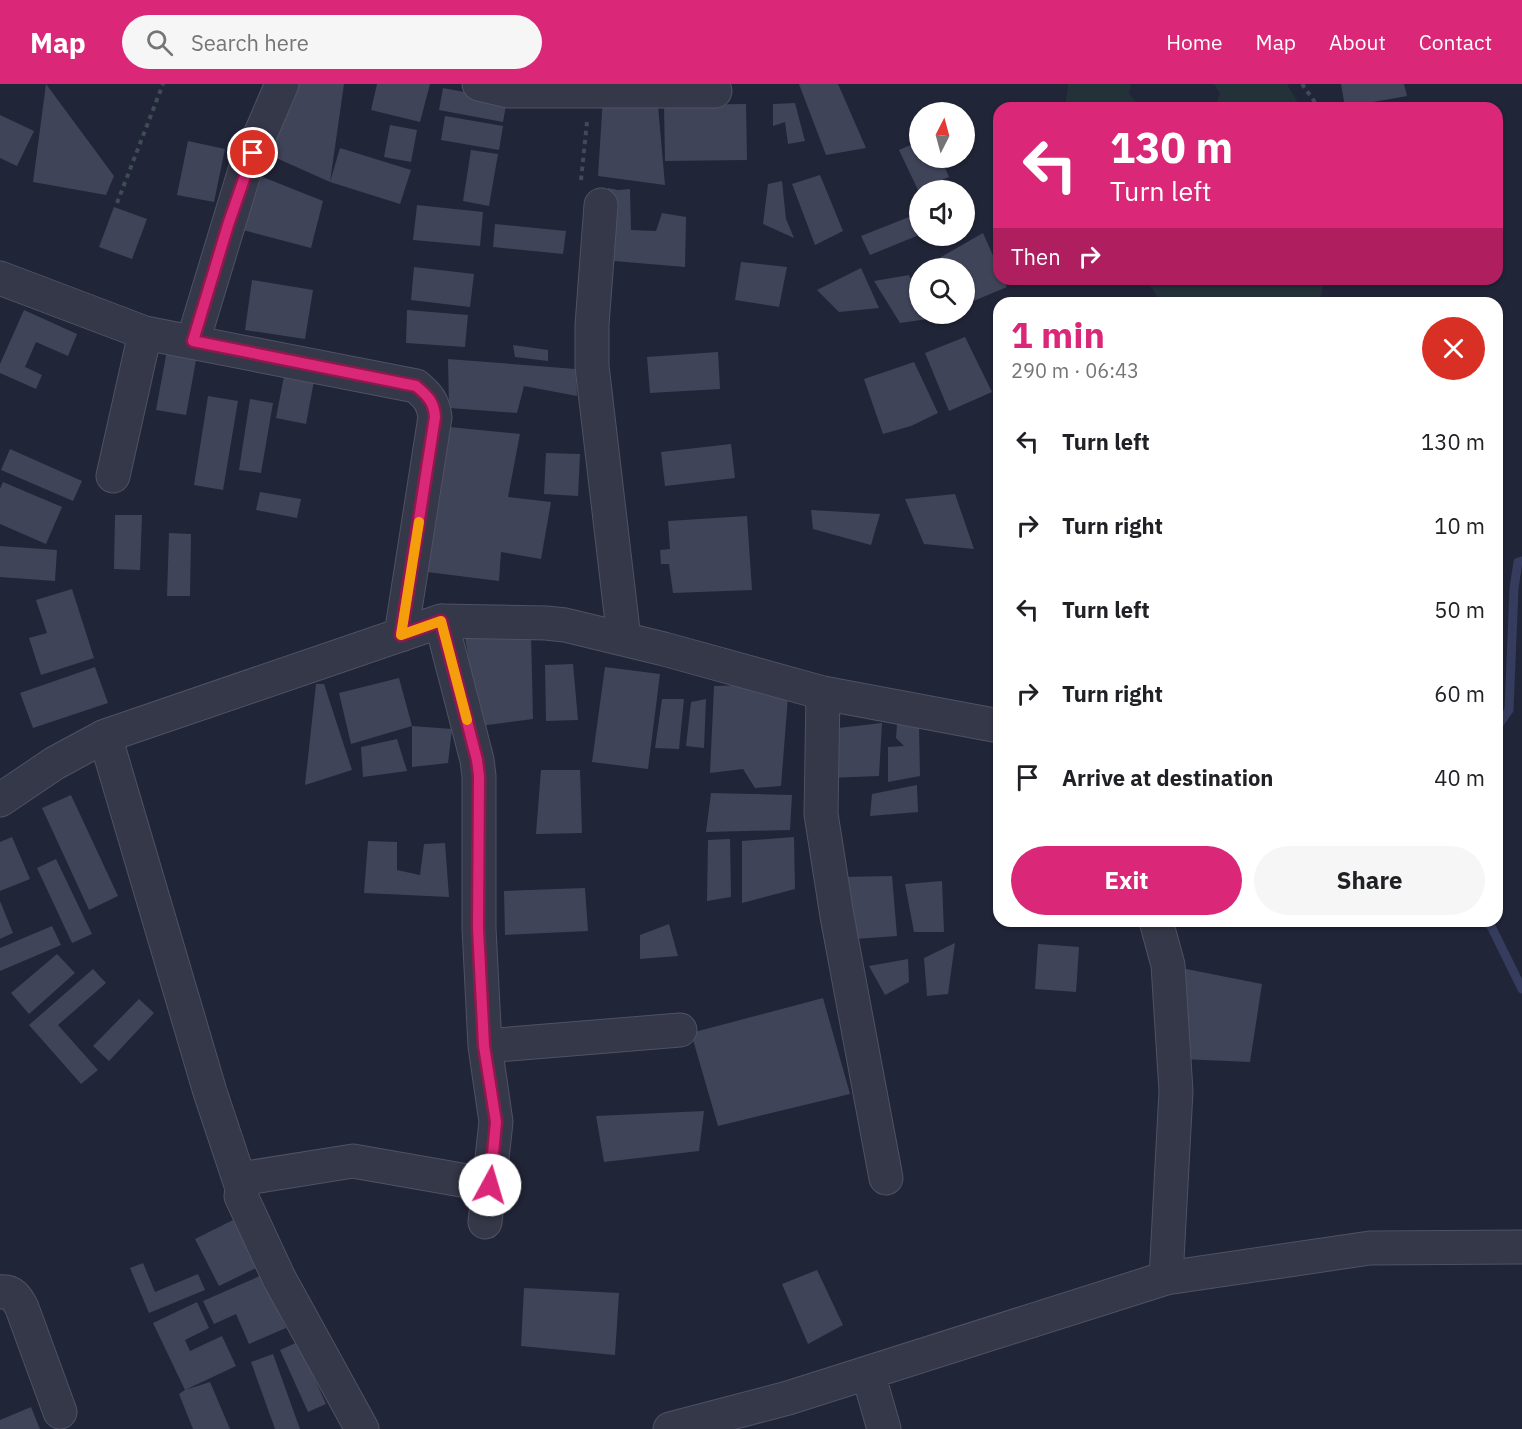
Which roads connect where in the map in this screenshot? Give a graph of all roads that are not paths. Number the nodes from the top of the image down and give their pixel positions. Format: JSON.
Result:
{"nodes":[{"id":1,"x":282,"y":84,"type":"edge"},
{"id":2,"x":479,"y":84,"type":"edge"},
{"id":3,"x":715,"y":91,"type":"dead end"},
{"id":4,"x":581,"y":98,"type":"edge"},
{"id":5,"x":591,"y":195,"type":"road end"},
{"id":6,"x":0,"y":278,"type":"edge"},
{"id":7,"x":145,"y":333,"type":"junction"},
{"id":8,"x":193,"y":341,"type":"junction"},
{"id":9,"x":113,"y":476,"type":"dead end"},
{"id":10,"x":441,"y":621,"type":"junction"},
{"id":11,"x":401,"y":635,"type":"junction"},
{"id":12,"x":624,"y":639,"type":"junction"},
{"id":13,"x":822,"y":693,"type":"junction"},
{"id":14,"x":993,"y":725,"type":"edge"},
{"id":15,"x":105,"y":736,"type":"junction"},
{"id":16,"x":0,"y":800,"type":"edge"},
{"id":17,"x":1158,"y":927,"type":"edge"},
{"id":18,"x":680,"y":1030,"type":"dead end"},
{"id":19,"x":484,"y":1046,"type":"junction"},
{"id":20,"x":886,"y":1178,"type":"dead end"},
{"id":21,"x":490,"y":1185,"type":"junction"},
{"id":22,"x":242,"y":1188,"type":"junction"},
{"id":23,"x":485,"y":1222,"type":"dead end"},
{"id":24,"x":1522,"y":1247,"type":"edge"},
{"id":25,"x":1166,"y":1278,"type":"junction"},
{"id":26,"x":0,"y":1292,"type":"edge"},
{"id":27,"x":868,"y":1373,"type":"junction"},
{"id":28,"x":60,"y":1412,"type":"dead end"},
{"id":29,"x":362,"y":1429,"type":"edge"},
{"id":30,"x":670,"y":1429,"type":"edge"},
{"id":31,"x":884,"y":1429,"type":"edge"}],
"edges":[{"from":1,"to":8,"type":"street"},
{"from":2,"to":4,"type":"street"},
{"from":3,"to":4,"type":"street"},
{"from":5,"to":12,"type":"street"},
{"from":6,"to":7,"type":"street"},
{"from":7,"to":8,"type":"street"},
{"from":7,"to":9,"type":"street"},
{"from":8,"to":11,"type":"street"},
{"from":10,"to":11,"type":"street"},
{"from":10,"to":12,"type":"street"},
{"from":10,"to":19,"type":"street"},
{"from":11,"to":15,"type":"street"},
{"from":12,"to":13,"type":"street"},
{"from":13,"to":14,"type":"street"},
{"from":13,"to":20,"type":"street"},
{"from":15,"to":16,"type":"street"},
{"from":15,"to":22,"type":"street"},
{"from":17,"to":25,"type":"street"},
{"from":18,"to":19,"type":"street"},
{"from":19,"to":21,"type":"street"},
{"from":21,"to":22,"type":"street"},
{"from":21,"to":23,"type":"street"},
{"from":22,"to":29,"type":"street"},
{"from":24,"to":25,"type":"street"},
{"from":25,"to":27,"type":"street"},
{"from":26,"to":28,"type":"street"},
{"from":27,"to":30,"type":"street"},
{"from":27,"to":31,"type":"street"}]}
